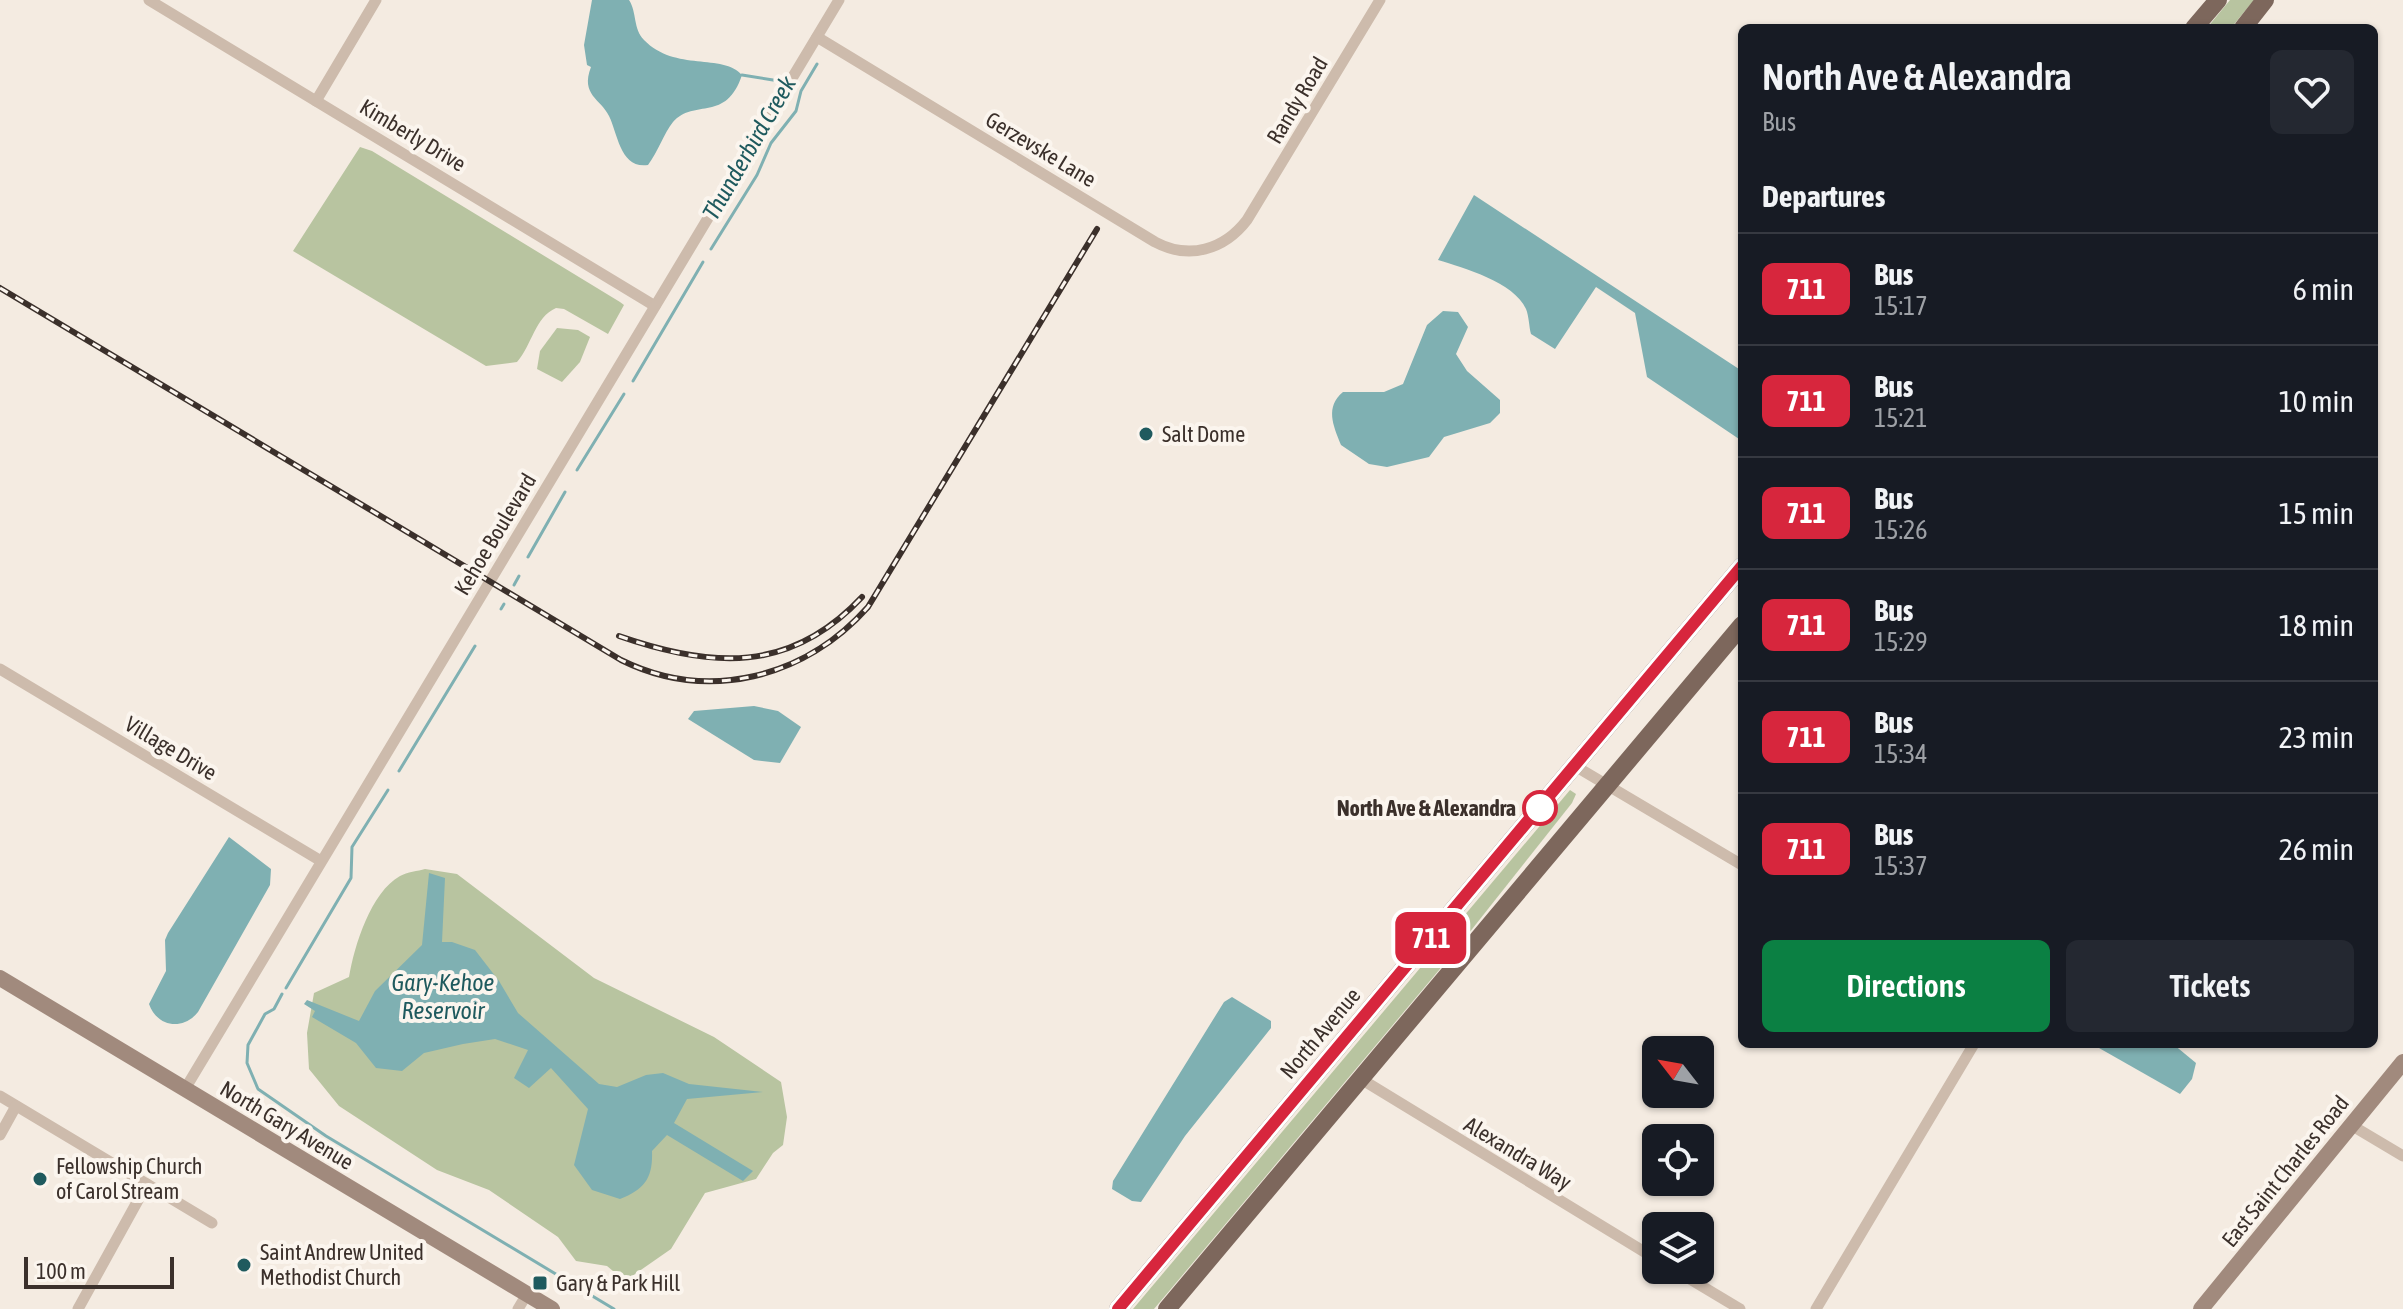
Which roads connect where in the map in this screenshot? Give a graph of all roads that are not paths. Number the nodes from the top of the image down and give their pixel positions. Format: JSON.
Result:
{"nodes":[{"id":1,"x":149,"y":0,"type":"edge"},
{"id":2,"x":376,"y":0,"type":"edge"},
{"id":3,"x":839,"y":0,"type":"edge"},
{"id":4,"x":1380,"y":0,"type":"edge"},
{"id":5,"x":2218,"y":0,"type":"edge"},
{"id":6,"x":2265,"y":0,"type":"edge"},
{"id":7,"x":2197,"y":24,"type":"edge"},
{"id":8,"x":2246,"y":24,"type":"edge"},
{"id":9,"x":817,"y":37,"type":"junction"},
{"id":10,"x":316,"y":101,"type":"junction"},
{"id":11,"x":1247,"y":220,"type":"joint"},
{"id":12,"x":655,"y":306,"type":"junction"},
{"id":13,"x":1738,"y":571,"type":"edge"},
{"id":14,"x":1738,"y":630,"type":"edge"},
{"id":15,"x":0,"y":669,"type":"edge"},
{"id":16,"x":1575,"y":766,"type":"junction"},
{"id":17,"x":1607,"y":786,"type":"junction"},
{"id":18,"x":321,"y":861,"type":"junction"},
{"id":19,"x":1738,"y":863,"type":"edge"},
{"id":20,"x":0,"y":978,"type":"edge"},
{"id":21,"x":1972,"y":1048,"type":"edge"},
{"id":22,"x":2403,"y":1062,"type":"edge"},
{"id":23,"x":1361,"y":1079,"type":"junction"},
{"id":24,"x":185,"y":1089,"type":"junction"},
{"id":25,"x":0,"y":1096,"type":"edge"},
{"id":26,"x":16,"y":1106,"type":"junction"},
{"id":27,"x":2351,"y":1125,"type":"junction"},
{"id":28,"x":0,"y":1135,"type":"edge"},
{"id":29,"x":2403,"y":1156,"type":"edge"},
{"id":30,"x":147,"y":1184,"type":"junction"},
{"id":31,"x":212,"y":1223,"type":"dead end"},
{"id":32,"x":1642,"y":1250,"type":"edge"},
{"id":33,"x":1698,"y":1284,"type":"edge"},
{"id":34,"x":527,"y":1294,"type":"junction"},
{"id":35,"x":78,"y":1309,"type":"edge"},
{"id":36,"x":518,"y":1309,"type":"edge"},
{"id":37,"x":552,"y":1309,"type":"edge"},
{"id":38,"x":1118,"y":1309,"type":"edge"},
{"id":39,"x":1167,"y":1309,"type":"edge"},
{"id":40,"x":1740,"y":1309,"type":"edge"},
{"id":41,"x":1816,"y":1309,"type":"edge"},
{"id":42,"x":2201,"y":1309,"type":"edge"}],
"edges":[{"from":1,"to":10,"type":"street","name":"Kimberly Drive"},
{"from":2,"to":10,"type":"street"},
{"from":3,"to":9,"type":"street","name":"Kehoe Boulevard"},
{"from":4,"to":11,"type":"street","name":"Randy Road"},
{"from":5,"to":7,"type":"main road"},
{"from":6,"to":8,"type":"main road"},
{"from":9,"to":11,"type":"street","name":"Gerzevske Lane"},
{"from":9,"to":12,"type":"street","name":"Kehoe Boulevard"},
{"from":10,"to":12,"type":"street","name":"Kimberly Drive"},
{"from":12,"to":18,"type":"street","name":"Kehoe Boulevard"},
{"from":13,"to":16,"type":"main road","name":"North Avenue"},
{"from":14,"to":17,"type":"main road"},
{"from":15,"to":18,"type":"street","name":"Village Drive"},
{"from":16,"to":17,"type":"street"},
{"from":16,"to":38,"type":"main road","name":"North Avenue"},
{"from":17,"to":19,"type":"street"},
{"from":17,"to":23,"type":"main road"},
{"from":18,"to":24,"type":"street","name":"Kehoe Boulevard"},
{"from":20,"to":24,"type":"street","name":"North Gary Avenue"},
{"from":21,"to":41,"type":"street"},
{"from":22,"to":27,"type":"street","name":"East Saint Charles Road"},
{"from":23,"to":32,"type":"street","name":"Alexandra Way"},
{"from":23,"to":39,"type":"main road"},
{"from":24,"to":34,"type":"street","name":"North Gary Avenue"},
{"from":25,"to":26,"type":"street"},
{"from":26,"to":28,"type":"street"},
{"from":26,"to":30,"type":"street"},
{"from":27,"to":29,"type":"street"},
{"from":27,"to":42,"type":"street","name":"East Saint Charles Road"},
{"from":30,"to":31,"type":"street"},
{"from":30,"to":35,"type":"street"},
{"from":33,"to":40,"type":"street"},
{"from":34,"to":36,"type":"street"},
{"from":34,"to":37,"type":"street","name":"North Gary Avenue"}]}
